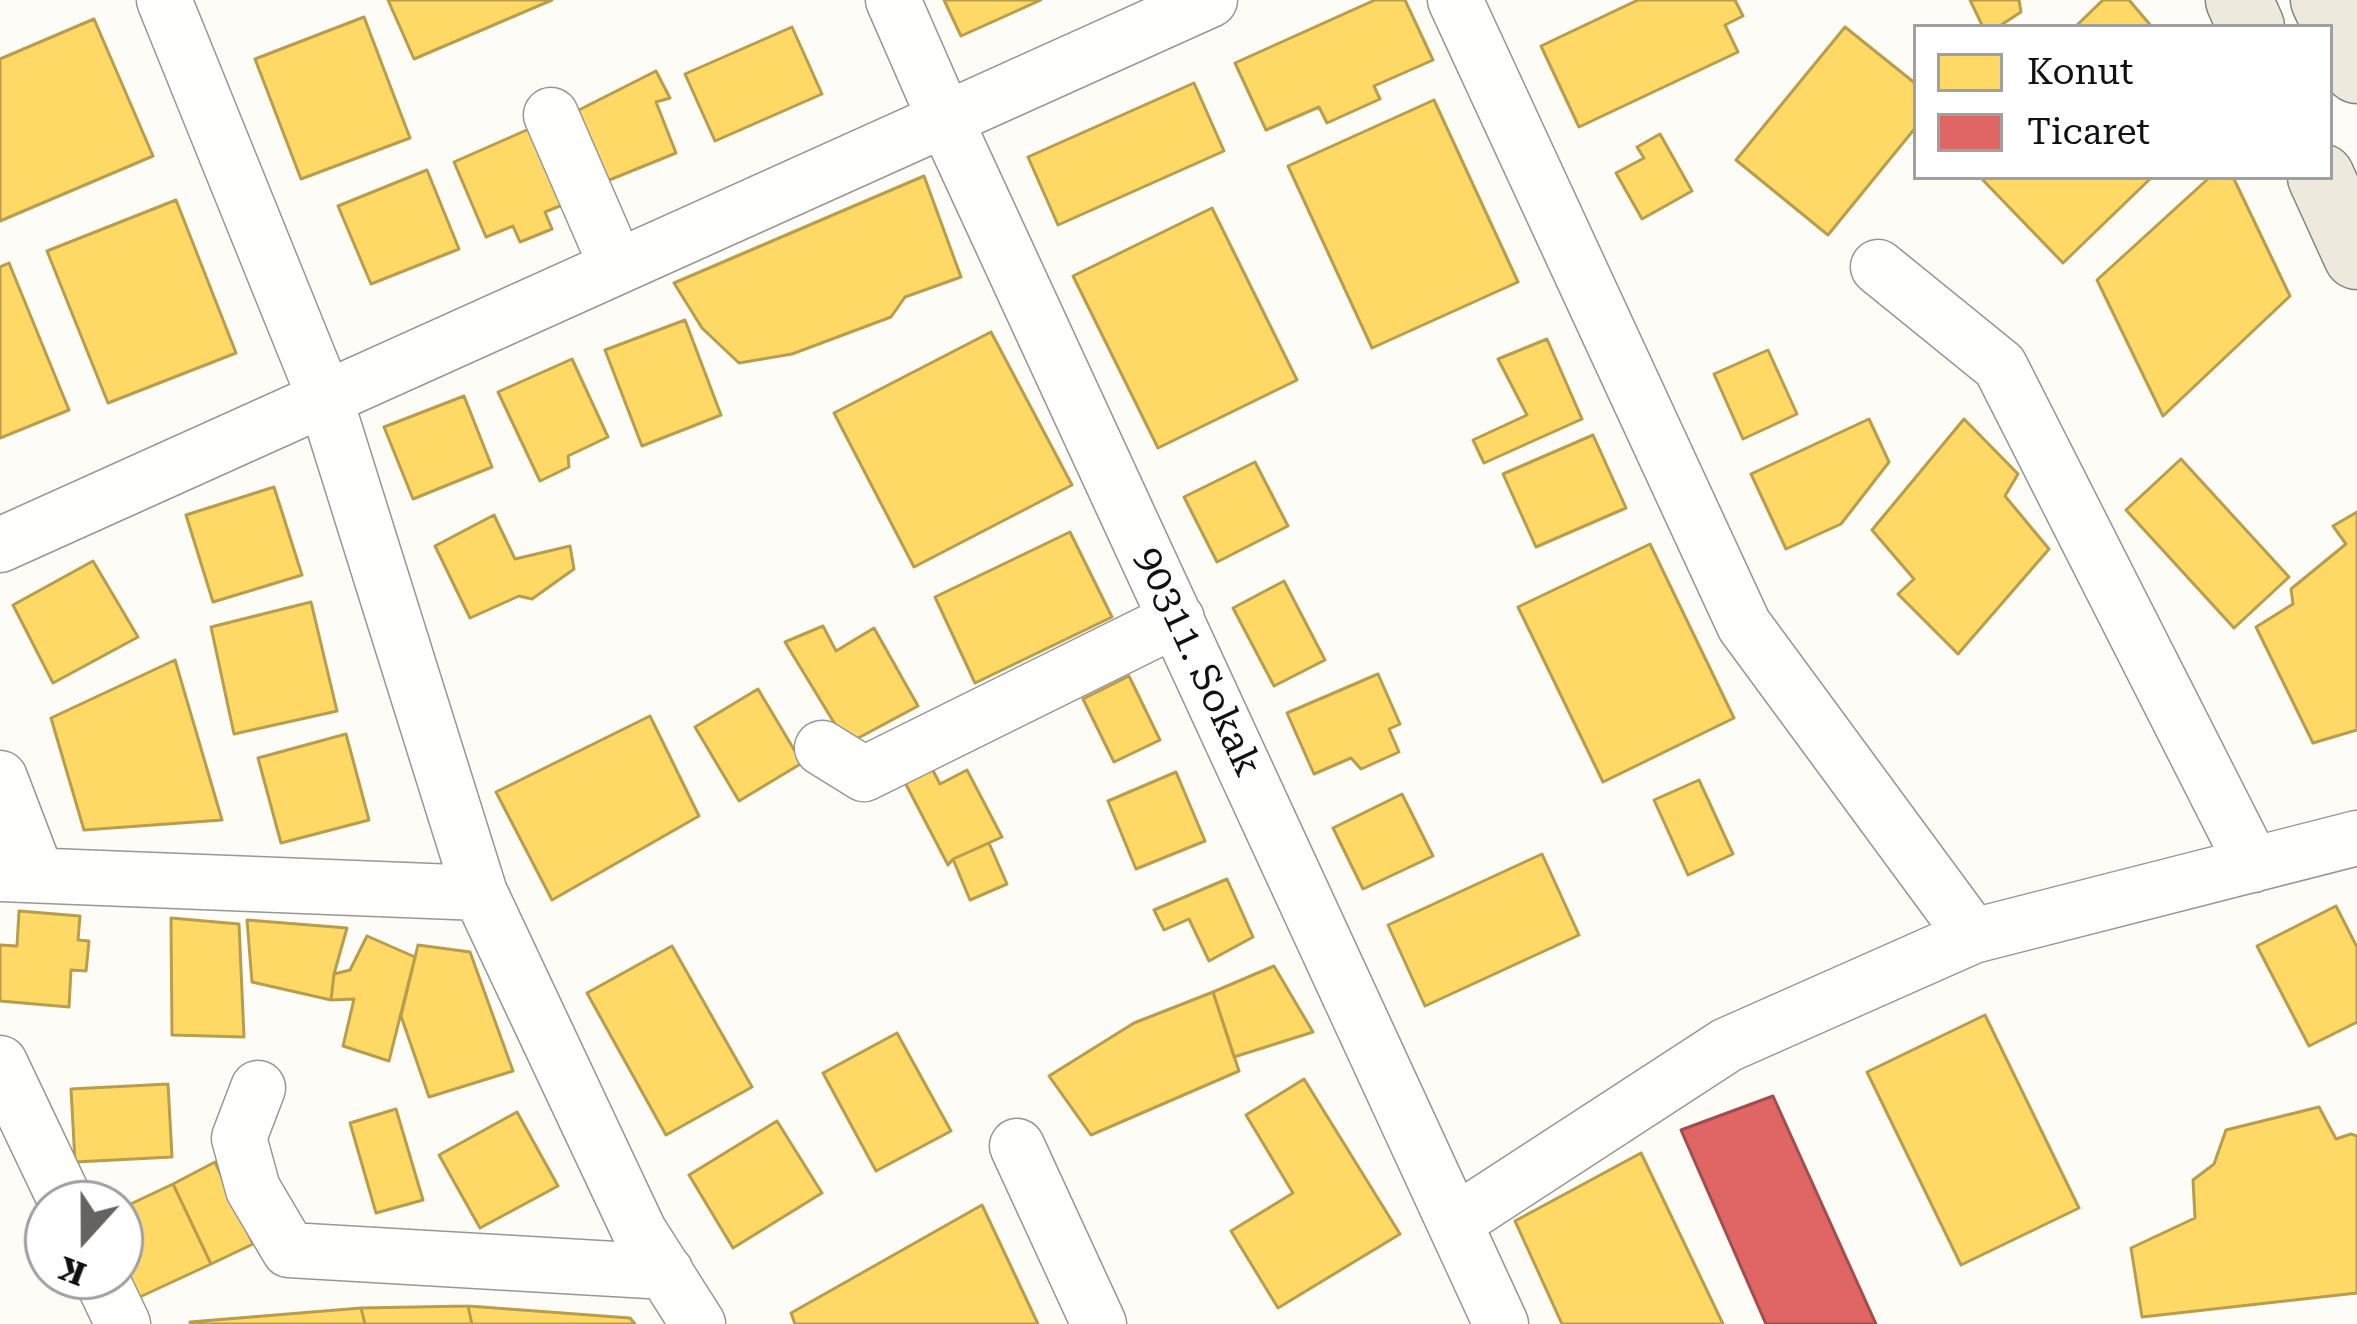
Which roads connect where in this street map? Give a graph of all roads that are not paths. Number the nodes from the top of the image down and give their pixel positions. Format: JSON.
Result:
{"nodes":[{"id":1,"x":164,"y":0,"type":"edge"},
{"id":2,"x":893,"y":0,"type":"edge"},
{"id":3,"x":1210,"y":0,"type":"edge"},
{"id":4,"x":1455,"y":0,"type":"edge"},
{"id":5,"x":2324,"y":0,"type":"edge"},
{"id":6,"x":2357,"y":70,"type":"edge"},
{"id":7,"x":551,"y":115,"type":"dead end"},
{"id":8,"x":945,"y":119,"type":"junction"},
{"id":9,"x":2321,"y":180,"type":"edge"},
{"id":10,"x":2357,"y":256,"type":"edge"},
{"id":11,"x":616,"y":267,"type":"junction"},
{"id":12,"x":1878,"y":267,"type":"dead end"},
{"id":13,"x":325,"y":398,"type":"junction"},
{"id":14,"x":0,"y":545,"type":"edge"},
{"id":15,"x":1177,"y":619,"type":"junction"},
{"id":16,"x":822,"y":748,"type":"dead end"},
{"id":17,"x":0,"y":778,"type":"edge"},
{"id":18,"x":2357,"y":838,"type":"edge"},
{"id":19,"x":2253,"y":865,"type":"junction"},
{"id":20,"x":19,"y":874,"type":"edge"},
{"id":21,"x":480,"y":893,"type":"junction"},
{"id":22,"x":1973,"y":936,"type":"junction"},
{"id":23,"x":0,"y":1063,"type":"edge"},
{"id":24,"x":258,"y":1088,"type":"dead end"},
{"id":25,"x":1017,"y":1146,"type":"dead end"},
{"id":26,"x":56,"y":1180,"type":"edge"},
{"id":27,"x":1455,"y":1222,"type":"junction"},
{"id":28,"x":666,"y":1272,"type":"junction"},
{"id":29,"x":698,"y":1324,"type":"edge"},
{"id":30,"x":1100,"y":1324,"type":"edge"},
{"id":31,"x":1501,"y":1324,"type":"edge"}],
"edges":[{"from":1,"to":13,"type":"street"},
{"from":2,"to":8,"type":"street","name":"90311. Sokak"},
{"from":3,"to":8,"type":"street"},
{"from":4,"to":22,"type":"street"},
{"from":5,"to":6,"type":"main road"},
{"from":7,"to":11,"type":"street"},
{"from":8,"to":11,"type":"street"},
{"from":8,"to":15,"type":"street","name":"90311. Sokak"},
{"from":9,"to":10,"type":"main road"},
{"from":11,"to":13,"type":"street"},
{"from":12,"to":19,"type":"street"},
{"from":13,"to":14,"type":"street"},
{"from":13,"to":21,"type":"street"},
{"from":15,"to":16,"type":"street"},
{"from":15,"to":27,"type":"street","name":"90311. Sokak"},
{"from":17,"to":20,"type":"street"},
{"from":18,"to":19,"type":"street"},
{"from":19,"to":22,"type":"street"},
{"from":20,"to":21,"type":"street"},
{"from":21,"to":28,"type":"street"},
{"from":22,"to":27,"type":"street"},
{"from":23,"to":26,"type":"street"},
{"from":24,"to":28,"type":"street"},
{"from":25,"to":30,"type":"street"},
{"from":27,"to":31,"type":"street","name":"90311. Sokak"},
{"from":28,"to":29,"type":"street"}]}
